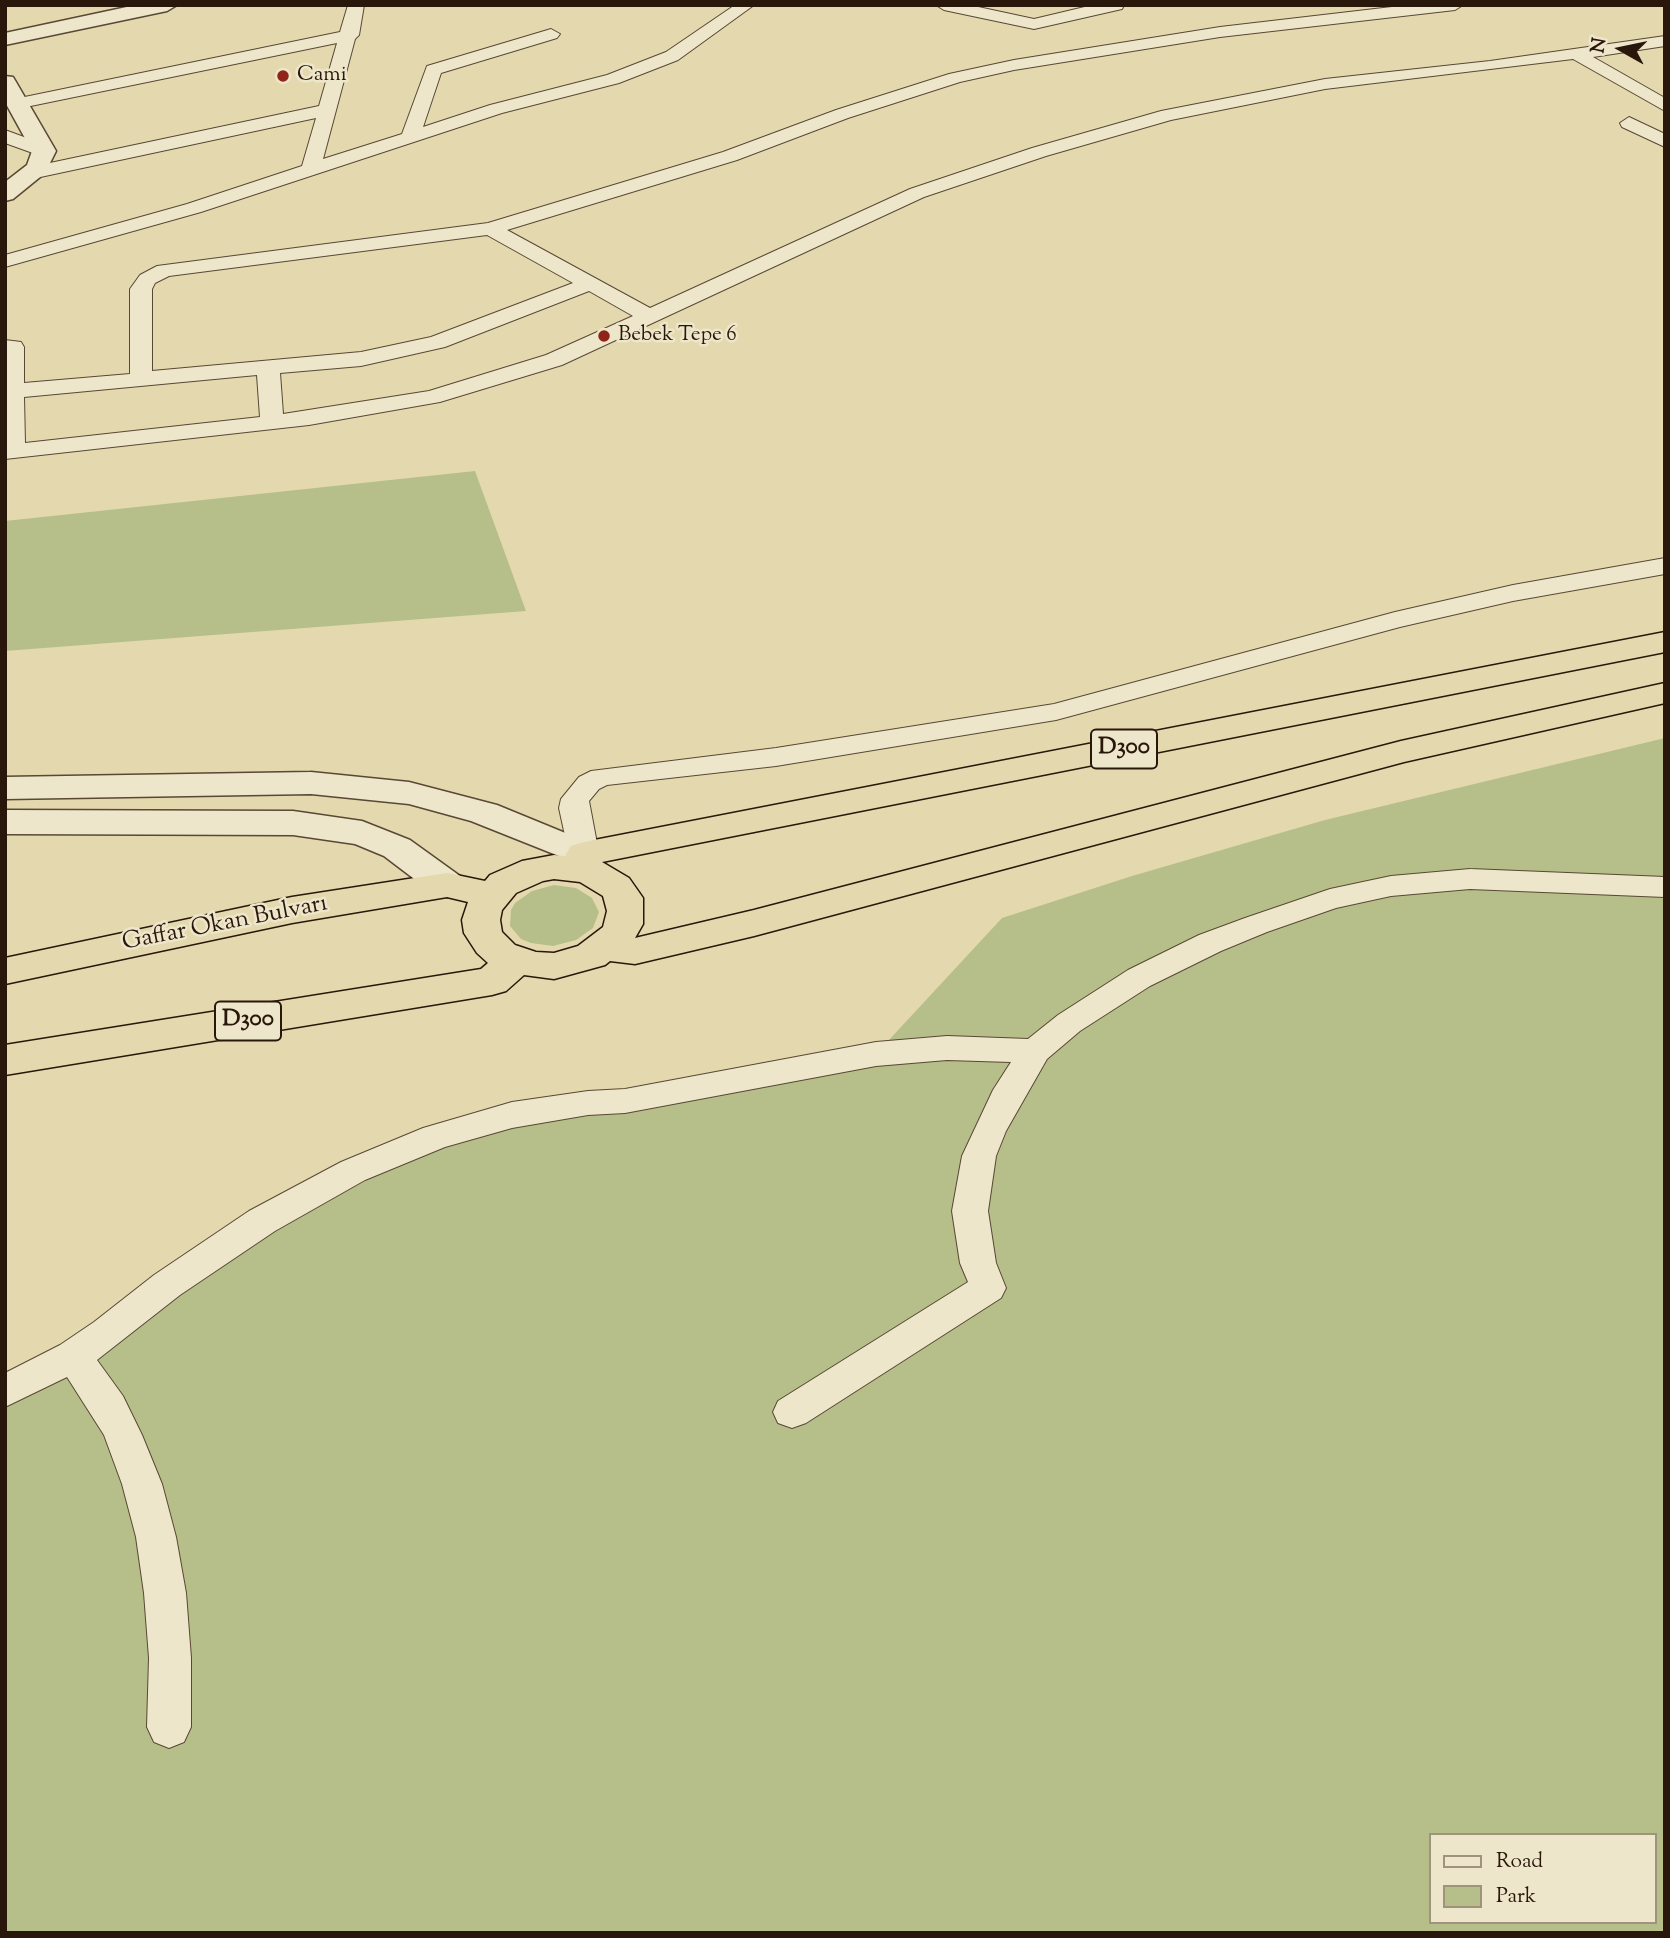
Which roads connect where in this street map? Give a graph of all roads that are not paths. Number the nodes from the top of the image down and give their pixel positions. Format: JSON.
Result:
{"nodes":[{"id":1,"x":167,"y":5,"type":"edge"},
{"id":2,"x":356,"y":5,"type":"edge"},
{"id":3,"x":746,"y":5,"type":"edge"},
{"id":4,"x":944,"y":5,"type":"edge"},
{"id":5,"x":1116,"y":5,"type":"edge"},
{"id":6,"x":1455,"y":5,"type":"edge"},
{"id":7,"x":551,"y":34,"type":"dead end"},
{"id":8,"x":350,"y":36,"type":"junction"},
{"id":9,"x":5,"y":39,"type":"edge"},
{"id":10,"x":1665,"y":41,"type":"edge"},
{"id":11,"x":1576,"y":54,"type":"junction"},
{"id":12,"x":5,"y":82,"type":"edge"},
{"id":13,"x":16,"y":104,"type":"junction"},
{"id":14,"x":1665,"y":106,"type":"edge"},
{"id":15,"x":328,"y":110,"type":"junction"},
{"id":16,"x":1665,"y":121,"type":"edge"},
{"id":17,"x":5,"y":136,"type":"edge"},
{"id":18,"x":411,"y":136,"type":"junction"},
{"id":19,"x":1665,"y":141,"type":"edge"},
{"id":20,"x":44,"y":151,"type":"junction"},
{"id":21,"x":312,"y":168,"type":"junction"},
{"id":22,"x":31,"y":173,"type":"junction"},
{"id":23,"x":5,"y":194,"type":"edge"},
{"id":24,"x":490,"y":229,"type":"junction"},
{"id":25,"x":5,"y":261,"type":"edge"},
{"id":26,"x":588,"y":284,"type":"junction"},
{"id":27,"x":648,"y":315,"type":"junction"},
{"id":28,"x":5,"y":347,"type":"edge"},
{"id":29,"x":268,"y":367,"type":"junction"},
{"id":30,"x":141,"y":379,"type":"junction"},
{"id":31,"x":13,"y":391,"type":"junction"},
{"id":32,"x":272,"y":422,"type":"junction"},
{"id":33,"x":9,"y":452,"type":"edge"},
{"id":34,"x":1665,"y":566,"type":"edge"},
{"id":35,"x":1665,"y":642,"type":"edge"},
{"id":36,"x":1665,"y":693,"type":"edge"},
{"id":37,"x":5,"y":788,"type":"edge"},
{"id":38,"x":5,"y":822,"type":"edge"},
{"id":39,"x":582,"y":862,"type":"junction"},
{"id":40,"x":447,"y":885,"type":"junction"},
{"id":41,"x":1665,"y":887,"type":"edge"},
{"id":42,"x":491,"y":895,"type":"junction"},
{"id":43,"x":620,"y":949,"type":"junction"},
{"id":44,"x":5,"y":971,"type":"edge"},
{"id":45,"x":504,"y":971,"type":"junction"},
{"id":46,"x":1035,"y":1051,"type":"junction"},
{"id":47,"x":5,"y":1060,"type":"edge"},
{"id":48,"x":73,"y":1356,"type":"junction"},
{"id":49,"x":5,"y":1391,"type":"edge"},
{"id":50,"x":792,"y":1412,"type":"dead end"},
{"id":51,"x":169,"y":1727,"type":"dead end"}],
"edges":[{"from":1,"to":9,"type":"street"},
{"from":2,"to":8,"type":"street"},
{"from":3,"to":18,"type":"street"},
{"from":4,"to":5,"type":"street"},
{"from":6,"to":24,"type":"street"},
{"from":7,"to":18,"type":"street"},
{"from":8,"to":13,"type":"street"},
{"from":8,"to":15,"type":"street"},
{"from":10,"to":11,"type":"street"},
{"from":11,"to":14,"type":"street"},
{"from":11,"to":27,"type":"street"},
{"from":12,"to":13,"type":"street"},
{"from":13,"to":20,"type":"street"},
{"from":15,"to":21,"type":"street"},
{"from":15,"to":22,"type":"street"},
{"from":16,"to":19,"type":"street"},
{"from":17,"to":20,"type":"street"},
{"from":18,"to":21,"type":"street"},
{"from":20,"to":22,"type":"street"},
{"from":21,"to":25,"type":"street"},
{"from":22,"to":23,"type":"street"},
{"from":24,"to":26,"type":"street"},
{"from":24,"to":30,"type":"street"},
{"from":26,"to":27,"type":"street"},
{"from":26,"to":29,"type":"street"},
{"from":27,"to":32,"type":"street"},
{"from":28,"to":31,"type":"street"},
{"from":29,"to":30,"type":"street"},
{"from":29,"to":32,"type":"street"},
{"from":30,"to":31,"type":"street"},
{"from":31,"to":33,"type":"street"},
{"from":32,"to":33,"type":"street"},
{"from":34,"to":39,"type":"street"},
{"from":35,"to":39,"type":"highway","number":"D300"},
{"from":36,"to":43,"type":"highway"},
{"from":37,"to":39,"type":"street"},
{"from":38,"to":40,"type":"street"},
{"from":39,"to":42,"type":"highway"},
{"from":39,"to":43,"type":"highway"},
{"from":40,"to":42,"type":"highway"},
{"from":40,"to":44,"type":"highway","name":"Gaffar Okan Bulvarı"},
{"from":41,"to":46,"type":"street"},
{"from":42,"to":45,"type":"highway"},
{"from":43,"to":45,"type":"highway"},
{"from":45,"to":47,"type":"highway","number":"D300"},
{"from":46,"to":48,"type":"street"},
{"from":46,"to":50,"type":"street"},
{"from":48,"to":49,"type":"street"},
{"from":48,"to":51,"type":"street"}]}
